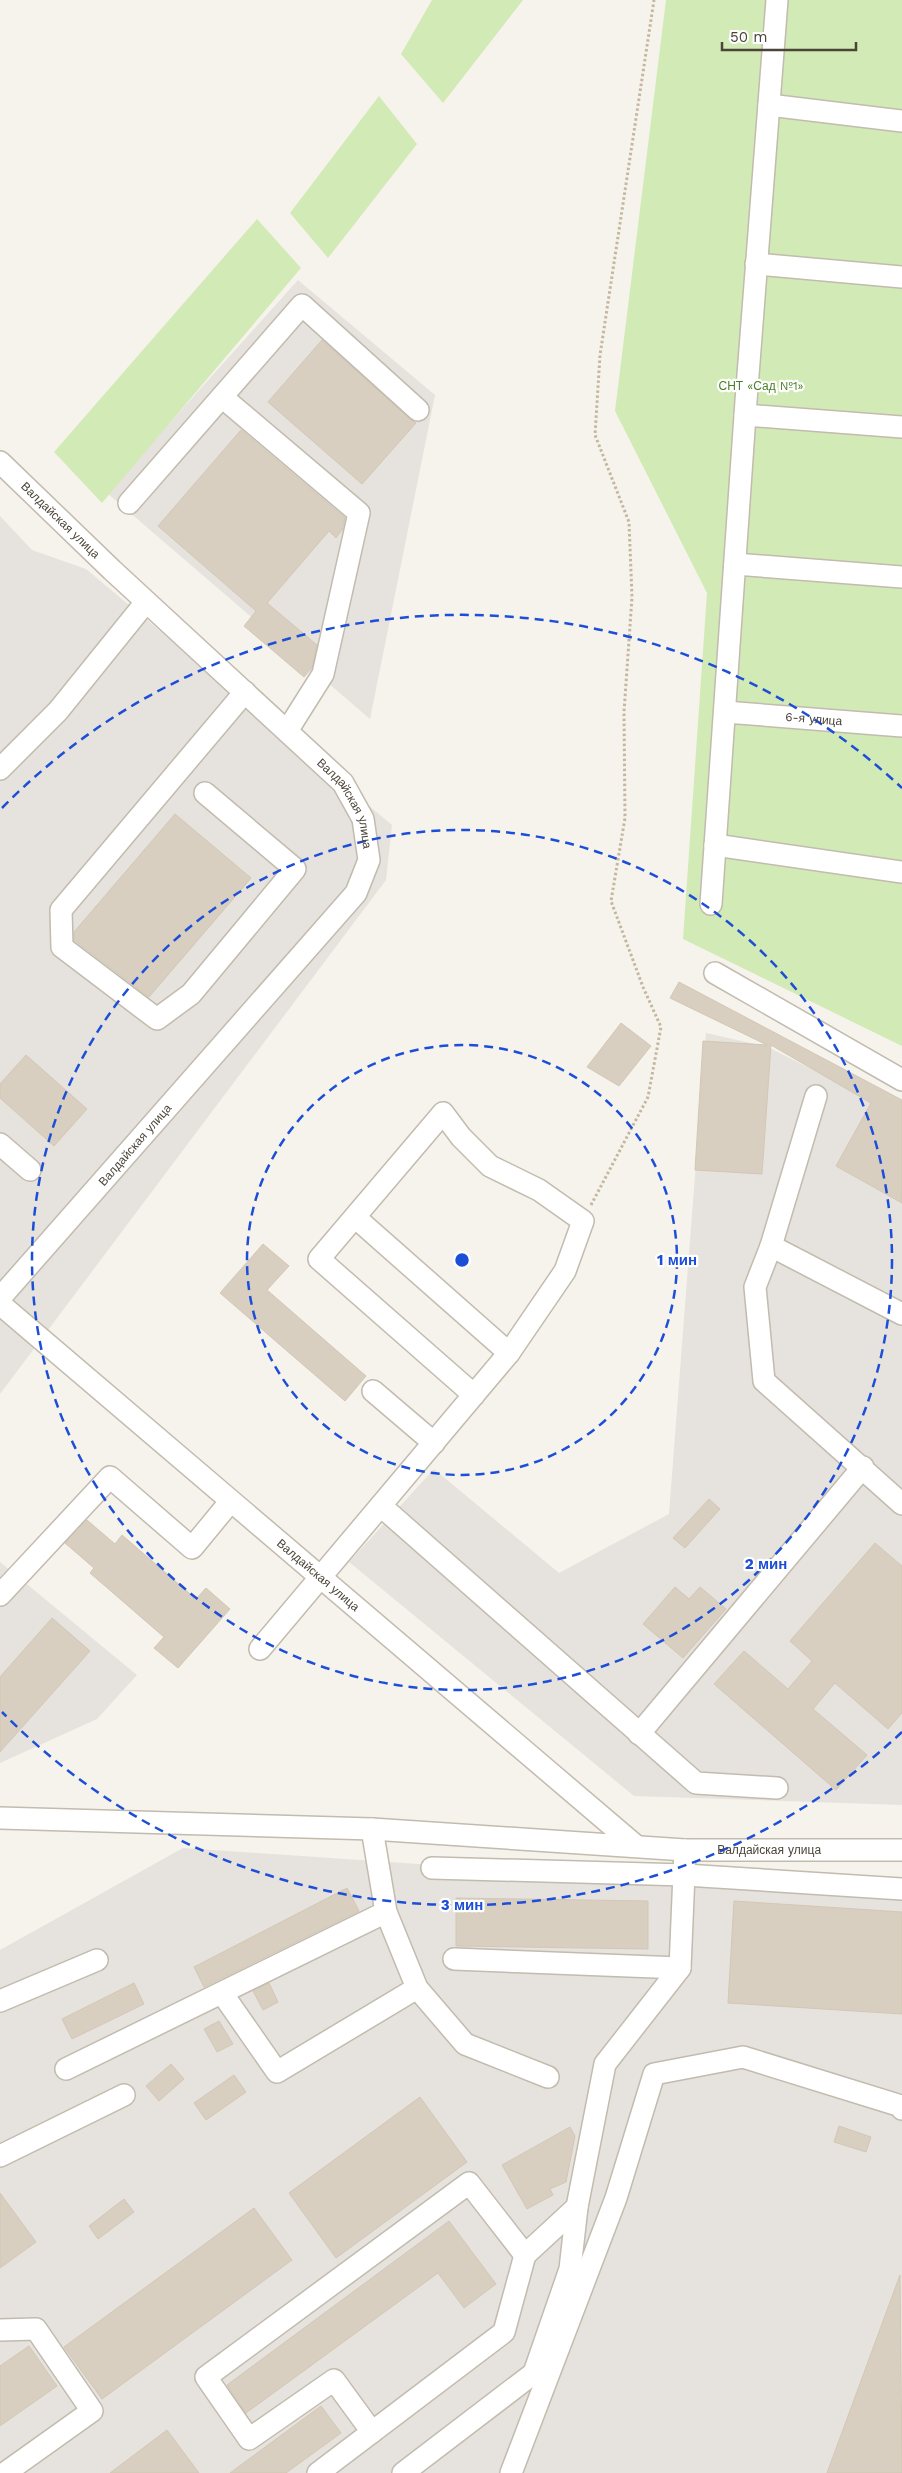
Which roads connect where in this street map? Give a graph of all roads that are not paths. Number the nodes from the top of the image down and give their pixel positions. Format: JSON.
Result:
{"nodes":[{"id":1,"x":777,"y":0,"type":"edge"},
{"id":2,"x":769,"y":105,"type":"junction"},
{"id":3,"x":902,"y":121,"type":"edge"},
{"id":4,"x":756,"y":264,"type":"junction"},
{"id":5,"x":902,"y":277,"type":"edge"},
{"id":6,"x":222,"y":397,"type":"junction"},
{"id":7,"x":418,"y":410,"type":"dead end"},
{"id":8,"x":745,"y":415,"type":"junction"},
{"id":9,"x":902,"y":427,"type":"edge"},
{"id":10,"x":0,"y":462,"type":"edge"},
{"id":11,"x":129,"y":503,"type":"dead end"},
{"id":12,"x":735,"y":564,"type":"junction"},
{"id":13,"x":902,"y":577,"type":"edge"},
{"id":14,"x":146,"y":602,"type":"junction"},
{"id":15,"x":244,"y":692,"type":"junction"},
{"id":16,"x":725,"y":712,"type":"junction"},
{"id":17,"x":902,"y":726,"type":"edge"},
{"id":18,"x":287,"y":731,"type":"junction"},
{"id":19,"x":0,"y":769,"type":"edge"},
{"id":20,"x":205,"y":793,"type":"dead end"},
{"id":21,"x":716,"y":845,"type":"junction"},
{"id":22,"x":902,"y":872,"type":"edge"},
{"id":23,"x":712,"y":904,"type":"dead end"},
{"id":24,"x":715,"y":973,"type":"dead end"},
{"id":25,"x":902,"y":1080,"type":"edge"},
{"id":26,"x":816,"y":1096,"type":"dead end"},
{"id":27,"x":0,"y":1144,"type":"edge"},
{"id":28,"x":30,"y":1170,"type":"dead end"},
{"id":29,"x":356,"y":1218,"type":"junction"},
{"id":30,"x":772,"y":1246,"type":"junction"},
{"id":31,"x":0,"y":1298,"type":"edge"},
{"id":32,"x":0,"y":1304,"type":"edge"},
{"id":33,"x":902,"y":1314,"type":"edge"},
{"id":34,"x":509,"y":1353,"type":"junction"},
{"id":35,"x":373,"y":1391,"type":"dead end"},
{"id":36,"x":474,"y":1395,"type":"junction"},
{"id":37,"x":434,"y":1443,"type":"junction"},
{"id":38,"x":863,"y":1467,"type":"junction"},
{"id":39,"x":230,"y":1502,"type":"junction"},
{"id":40,"x":902,"y":1504,"type":"edge"},
{"id":41,"x":381,"y":1506,"type":"junction"},
{"id":42,"x":320,"y":1578,"type":"junction"},
{"id":43,"x":0,"y":1595,"type":"edge"},
{"id":44,"x":260,"y":1649,"type":"dead end"},
{"id":45,"x":639,"y":1734,"type":"junction"},
{"id":46,"x":777,"y":1788,"type":"dead end"},
{"id":47,"x":0,"y":1818,"type":"edge"},
{"id":48,"x":372,"y":1829,"type":"junction"},
{"id":49,"x":636,"y":1846,"type":"junction"},
{"id":50,"x":685,"y":1850,"type":"junction"},
{"id":51,"x":902,"y":1850,"type":"edge"},
{"id":52,"x":432,"y":1868,"type":"dead end"},
{"id":53,"x":684,"y":1876,"type":"junction"},
{"id":54,"x":902,"y":1889,"type":"edge"},
{"id":55,"x":386,"y":1912,"type":"junction"},
{"id":56,"x":454,"y":1959,"type":"dead end"},
{"id":57,"x":98,"y":1960,"type":"dead end"},
{"id":58,"x":680,"y":1968,"type":"junction"},
{"id":59,"x":417,"y":1988,"type":"junction"},
{"id":60,"x":222,"y":1993,"type":"junction"},
{"id":61,"x":0,"y":2001,"type":"edge"},
{"id":62,"x":66,"y":2069,"type":"dead end"},
{"id":63,"x":548,"y":2077,"type":"dead end"},
{"id":64,"x":124,"y":2095,"type":"dead end"},
{"id":65,"x":902,"y":2109,"type":"edge"},
{"id":66,"x":0,"y":2156,"type":"edge"},
{"id":67,"x":577,"y":2207,"type":"junction"},
{"id":68,"x":525,"y":2255,"type":"junction"},
{"id":69,"x":0,"y":2330,"type":"edge"},
{"id":70,"x":372,"y":2432,"type":"junction"},
{"id":71,"x":5,"y":2473,"type":"edge"},
{"id":72,"x":318,"y":2473,"type":"edge"},
{"id":73,"x":403,"y":2473,"type":"edge"},
{"id":74,"x":511,"y":2473,"type":"edge"}],
"edges":[{"from":1,"to":2,"type":"street"},
{"from":2,"to":3,"type":"street"},
{"from":2,"to":4,"type":"street"},
{"from":4,"to":5,"type":"street"},
{"from":4,"to":8,"type":"street"},
{"from":6,"to":7,"type":"street"},
{"from":6,"to":11,"type":"street"},
{"from":6,"to":18,"type":"street"},
{"from":8,"to":9,"type":"street"},
{"from":8,"to":12,"type":"street"},
{"from":10,"to":14,"type":"street","name":"Валдайская улица"},
{"from":12,"to":13,"type":"street"},
{"from":12,"to":16,"type":"street"},
{"from":14,"to":15,"type":"street","name":"Валдайская улица"},
{"from":14,"to":19,"type":"street"},
{"from":15,"to":18,"type":"street","name":"Валдайская улица"},
{"from":15,"to":20,"type":"street"},
{"from":16,"to":17,"type":"street","name":"6-я улица"},
{"from":16,"to":21,"type":"street"},
{"from":18,"to":31,"type":"street","name":"Валдайская улица"},
{"from":21,"to":22,"type":"street"},
{"from":21,"to":23,"type":"street"},
{"from":24,"to":25,"type":"street"},
{"from":26,"to":30,"type":"street"},
{"from":27,"to":28,"type":"street"},
{"from":29,"to":34,"type":"street"},
{"from":29,"to":34,"type":"street"},
{"from":29,"to":36,"type":"street"},
{"from":30,"to":33,"type":"street"},
{"from":30,"to":38,"type":"street"},
{"from":32,"to":39,"type":"street","name":"Валдайская улица"},
{"from":34,"to":36,"type":"street"},
{"from":35,"to":37,"type":"street"},
{"from":36,"to":37,"type":"street"},
{"from":37,"to":41,"type":"street"},
{"from":38,"to":40,"type":"street"},
{"from":38,"to":45,"type":"street"},
{"from":39,"to":42,"type":"street","name":"Валдайская улица"},
{"from":39,"to":43,"type":"street"},
{"from":41,"to":42,"type":"street"},
{"from":41,"to":45,"type":"street"},
{"from":42,"to":44,"type":"street"},
{"from":42,"to":49,"type":"street","name":"Валдайская улица"},
{"from":45,"to":46,"type":"street"},
{"from":47,"to":48,"type":"street","name":"Валдайская улица"},
{"from":48,"to":49,"type":"street","name":"Валдайская улица"},
{"from":48,"to":55,"type":"street"},
{"from":49,"to":50,"type":"street","name":"Валдайская улица"},
{"from":50,"to":51,"type":"street","name":"Валдайская улица"},
{"from":50,"to":53,"type":"street"},
{"from":52,"to":53,"type":"street"},
{"from":53,"to":54,"type":"street"},
{"from":53,"to":58,"type":"street"},
{"from":55,"to":59,"type":"street"},
{"from":55,"to":60,"type":"street"},
{"from":56,"to":58,"type":"street"},
{"from":57,"to":61,"type":"street"},
{"from":58,"to":67,"type":"street"},
{"from":59,"to":60,"type":"street"},
{"from":59,"to":63,"type":"street"},
{"from":60,"to":62,"type":"street"},
{"from":64,"to":66,"type":"street"},
{"from":65,"to":74,"type":"street"},
{"from":67,"to":68,"type":"street"},
{"from":67,"to":73,"type":"street"},
{"from":68,"to":70,"type":"street"},
{"from":68,"to":70,"type":"street"},
{"from":69,"to":71,"type":"street"},
{"from":70,"to":72,"type":"street"}]}
